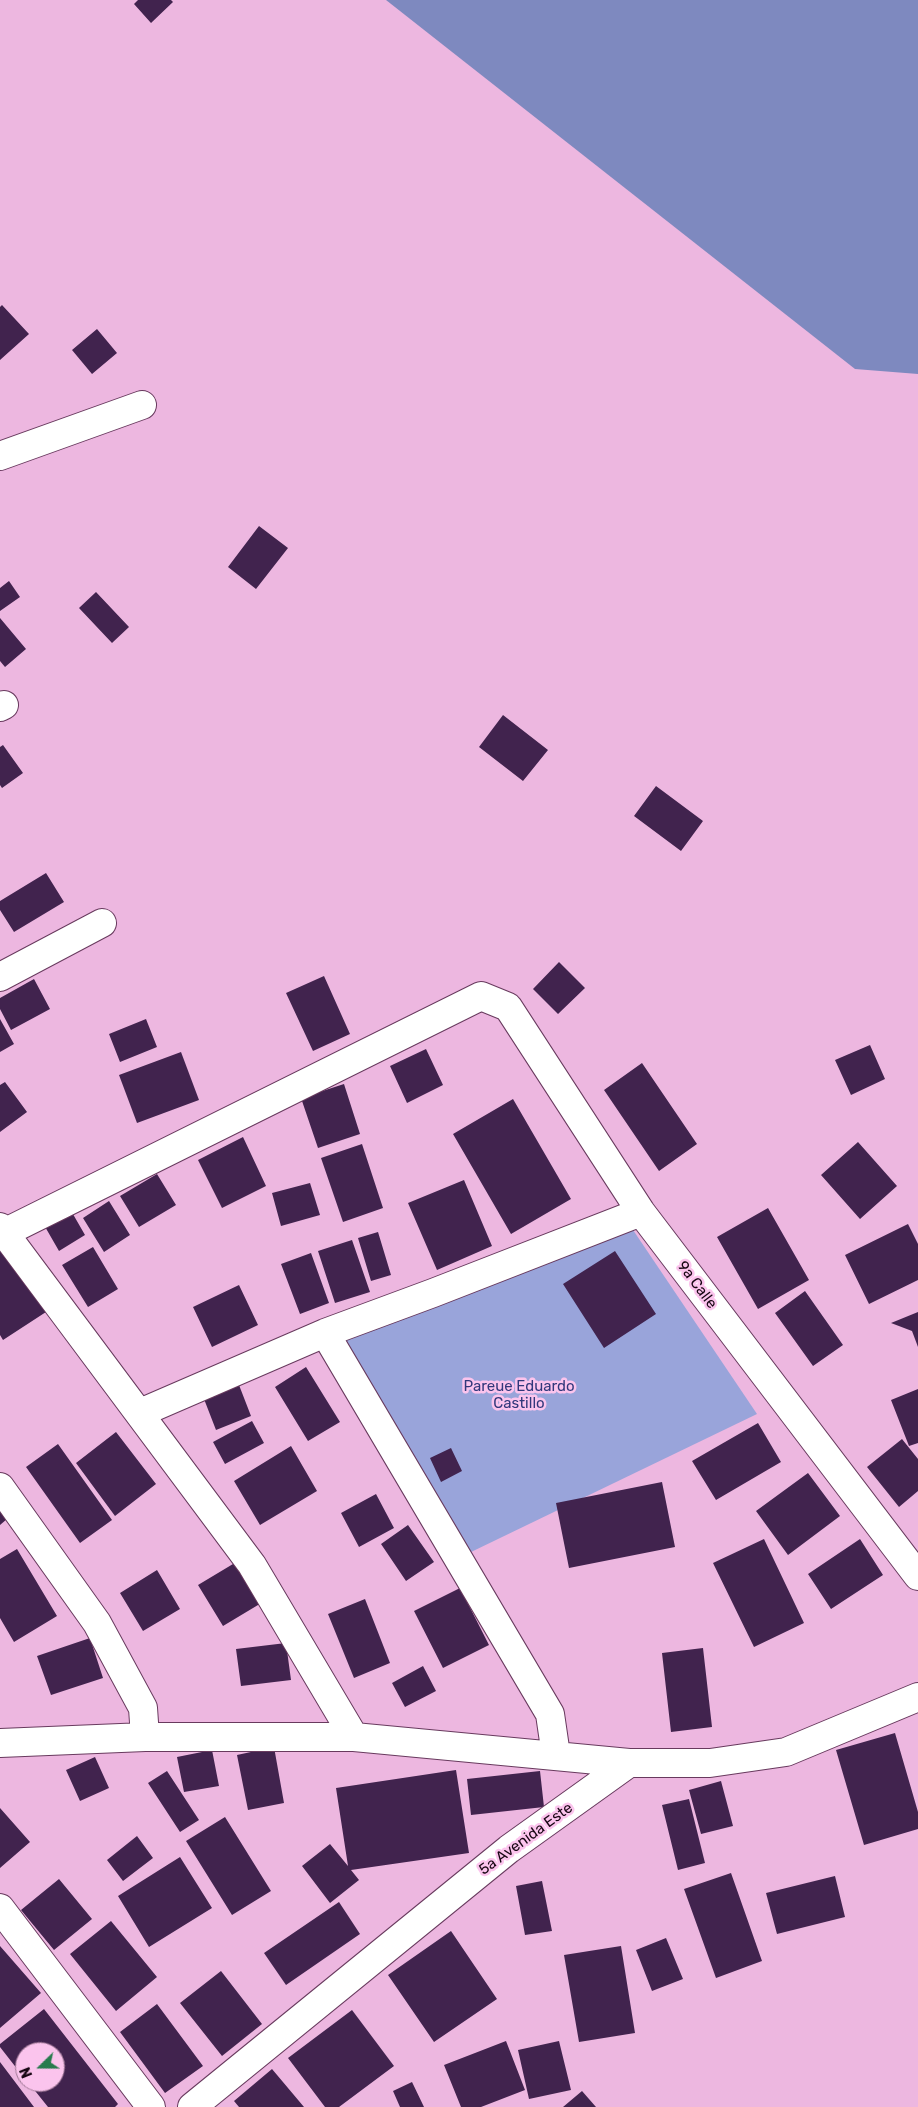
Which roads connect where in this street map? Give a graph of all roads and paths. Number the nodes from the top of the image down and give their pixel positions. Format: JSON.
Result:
{"nodes":[{"id":1,"x":142,"y":405,"type":"dead end"},
{"id":2,"x":0,"y":456,"type":"edge"},
{"id":3,"x":102,"y":923,"type":"dead end"},
{"id":4,"x":0,"y":977,"type":"edge"},
{"id":5,"x":641,"y":1212,"type":"junction"},
{"id":6,"x":1,"y":1232,"type":"edge"},
{"id":7,"x":325,"y":1333,"type":"junction"},
{"id":8,"x":140,"y":1414,"type":"junction"},
{"id":9,"x":0,"y":1487,"type":"edge"},
{"id":10,"x":918,"y":1576,"type":"edge"},
{"id":11,"x":918,"y":1697,"type":"edge"},
{"id":12,"x":354,"y":1736,"type":"junction"},
{"id":13,"x":144,"y":1737,"type":"junction"},
{"id":14,"x":0,"y":1744,"type":"edge"},
{"id":15,"x":556,"y":1754,"type":"junction"},
{"id":16,"x":629,"y":1763,"type":"junction"},
{"id":17,"x":0,"y":1908,"type":"edge"},
{"id":18,"x":151,"y":2107,"type":"edge"},
{"id":19,"x":192,"y":2107,"type":"edge"}],
"edges":[{"from":1,"to":2,"type":"street"},
{"from":3,"to":4,"type":"street"},
{"from":5,"to":6,"type":"street","name":"9a Calle"},
{"from":5,"to":7,"type":"street"},
{"from":5,"to":10,"type":"street","name":"9a Calle"},
{"from":6,"to":8,"type":"street"},
{"from":7,"to":8,"type":"street"},
{"from":7,"to":15,"type":"street"},
{"from":8,"to":12,"type":"street"},
{"from":9,"to":13,"type":"street"},
{"from":11,"to":16,"type":"street"},
{"from":12,"to":13,"type":"street"},
{"from":12,"to":15,"type":"street"},
{"from":13,"to":14,"type":"street"},
{"from":15,"to":16,"type":"street"},
{"from":16,"to":19,"type":"street","name":"5a Avenida Este"},
{"from":17,"to":18,"type":"street"}]}
